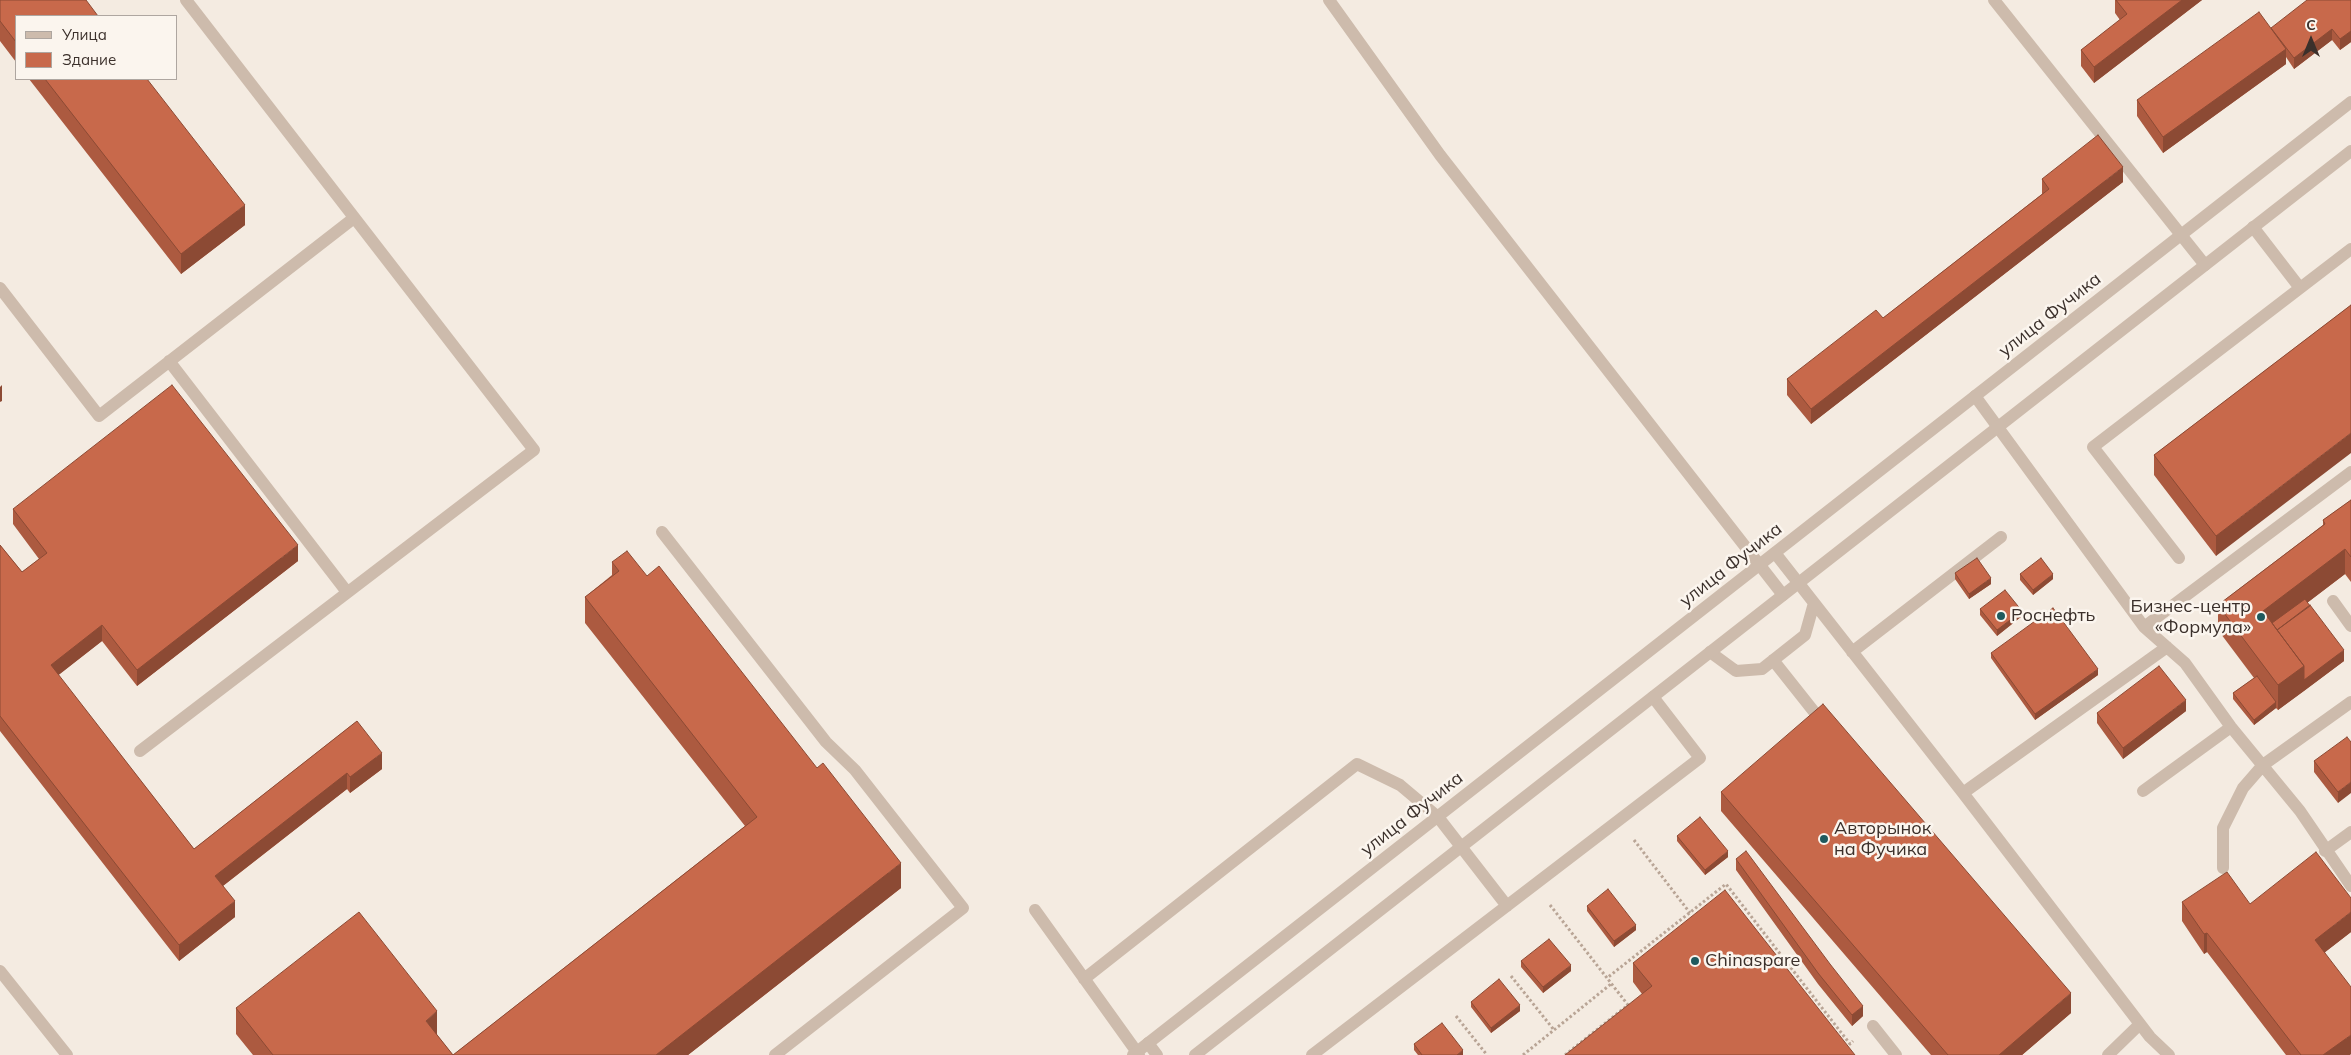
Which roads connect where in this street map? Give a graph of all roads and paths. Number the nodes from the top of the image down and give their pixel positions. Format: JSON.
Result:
{"nodes":[{"id":1,"x":186,"y":0,"type":"edge"},
{"id":2,"x":1329,"y":0,"type":"edge"},
{"id":3,"x":1994,"y":0,"type":"edge"},
{"id":4,"x":2351,"y":102,"type":"edge"},
{"id":5,"x":2351,"y":151,"type":"edge"},
{"id":6,"x":354,"y":218,"type":"junction"},
{"id":7,"x":2254,"y":227,"type":"junction"},
{"id":8,"x":2182,"y":234,"type":"junction"},
{"id":9,"x":2351,"y":249,"type":"edge"},
{"id":10,"x":2205,"y":265,"type":"junction"},
{"id":11,"x":0,"y":288,"type":"edge"},
{"id":12,"x":2300,"y":288,"type":"junction"},
{"id":13,"x":169,"y":361,"type":"junction"},
{"id":14,"x":1975,"y":396,"type":"junction"},
{"id":15,"x":1999,"y":426,"type":"junction"},
{"id":16,"x":2351,"y":472,"type":"edge"},
{"id":17,"x":662,"y":532,"type":"dead end"},
{"id":18,"x":2001,"y":537,"type":"dead end"},
{"id":19,"x":1775,"y":553,"type":"junction"},
{"id":20,"x":2179,"y":558,"type":"dead end"},
{"id":21,"x":1760,"y":564,"type":"junction"},
{"id":22,"x":1799,"y":583,"type":"junction"},
{"id":23,"x":347,"y":592,"type":"junction"},
{"id":24,"x":1783,"y":595,"type":"junction"},
{"id":25,"x":2333,"y":601,"type":"edge"},
{"id":26,"x":1814,"y":604,"type":"junction"},
{"id":27,"x":2351,"y":626,"type":"edge"},
{"id":28,"x":2144,"y":627,"type":"junction"},
{"id":29,"x":2167,"y":647,"type":"junction"},
{"id":30,"x":1710,"y":652,"type":"junction"},
{"id":31,"x":1852,"y":652,"type":"junction"},
{"id":32,"x":1773,"y":660,"type":"junction"},
{"id":33,"x":1653,"y":697,"type":"junction"},
{"id":34,"x":2351,"y":702,"type":"edge"},
{"id":35,"x":1819,"y":718,"type":"edge"},
{"id":36,"x":2231,"y":727,"type":"junction"},
{"id":37,"x":140,"y":751,"type":"dead end"},
{"id":38,"x":2263,"y":765,"type":"junction"},
{"id":39,"x":2143,"y":791,"type":"dead end"},
{"id":40,"x":1963,"y":793,"type":"junction"},
{"id":41,"x":1438,"y":817,"type":"junction"},
{"id":42,"x":1619,"y":820,"type":"junction"},
{"id":43,"x":2351,"y":832,"type":"edge"},
{"id":44,"x":1462,"y":846,"type":"junction"},
{"id":45,"x":2325,"y":851,"type":"junction"},
{"id":46,"x":2223,"y":868,"type":"dead end"},
{"id":47,"x":1534,"y":885,"type":"junction"},
{"id":48,"x":2351,"y":886,"type":"edge"},
{"id":49,"x":1508,"y":906,"type":"junction"},
{"id":50,"x":1035,"y":910,"type":"dead end"},
{"id":51,"x":1690,"y":913,"type":"junction"},
{"id":52,"x":0,"y":971,"type":"edge"},
{"id":53,"x":1511,"y":976,"type":"dead end"},
{"id":54,"x":1607,"y":978,"type":"junction"},
{"id":55,"x":1084,"y":979,"type":"junction"},
{"id":56,"x":1611,"y":984,"type":"junction"},
{"id":57,"x":1456,"y":1016,"type":"dead end"},
{"id":58,"x":2140,"y":1024,"type":"junction"},
{"id":59,"x":1873,"y":1026,"type":"joint"},
{"id":60,"x":1554,"y":1030,"type":"junction"},
{"id":61,"x":1148,"y":1043,"type":"junction"},
{"id":62,"x":1136,"y":1054,"type":"edge"},
{"id":63,"x":67,"y":1055,"type":"edge"},
{"id":64,"x":775,"y":1055,"type":"edge"},
{"id":65,"x":1158,"y":1055,"type":"edge"},
{"id":66,"x":1195,"y":1055,"type":"edge"},
{"id":67,"x":1312,"y":1055,"type":"edge"},
{"id":68,"x":1487,"y":1055,"type":"edge"},
{"id":69,"x":1523,"y":1055,"type":"edge"},
{"id":70,"x":1565,"y":1055,"type":"edge"},
{"id":71,"x":1896,"y":1055,"type":"edge"},
{"id":72,"x":2108,"y":1055,"type":"edge"},
{"id":73,"x":2169,"y":1055,"type":"edge"}],
"edges":[{"from":1,"to":6,"type":"street"},
{"from":2,"to":21,"type":"street"},
{"from":3,"to":8,"type":"street"},
{"from":4,"to":8,"type":"street","name":"улица Фучика"},
{"from":5,"to":7,"type":"street"},
{"from":6,"to":13,"type":"street"},
{"from":6,"to":23,"type":"street"},
{"from":7,"to":10,"type":"street"},
{"from":7,"to":12,"type":"street"},
{"from":8,"to":10,"type":"street"},
{"from":8,"to":14,"type":"street","name":"улица Фучика"},
{"from":9,"to":12,"type":"street"},
{"from":10,"to":15,"type":"street"},
{"from":11,"to":13,"type":"street"},
{"from":12,"to":20,"type":"street"},
{"from":13,"to":23,"type":"street"},
{"from":14,"to":15,"type":"street"},
{"from":14,"to":19,"type":"street","name":"улица Фучика"},
{"from":15,"to":22,"type":"street"},
{"from":15,"to":28,"type":"street"},
{"from":16,"to":28,"type":"street"},
{"from":17,"to":64,"type":"street"},
{"from":18,"to":31,"type":"street"},
{"from":19,"to":21,"type":"street","name":"улица Фучика"},
{"from":19,"to":22,"type":"street"},
{"from":21,"to":24,"type":"street"},
{"from":21,"to":41,"type":"street","name":"улица Фучика"},
{"from":22,"to":24,"type":"street"},
{"from":22,"to":26,"type":"street"},
{"from":23,"to":37,"type":"street"},
{"from":24,"to":30,"type":"street"},
{"from":25,"to":27,"type":"street"},
{"from":26,"to":31,"type":"street"},
{"from":26,"to":32,"type":"street"},
{"from":28,"to":29,"type":"street"},
{"from":29,"to":36,"type":"street"},
{"from":29,"to":40,"type":"street"},
{"from":30,"to":32,"type":"street"},
{"from":30,"to":33,"type":"street"},
{"from":31,"to":40,"type":"street"},
{"from":32,"to":35,"type":"street"},
{"from":33,"to":42,"type":"street"},
{"from":33,"to":44,"type":"street"},
{"from":34,"to":38,"type":"street"},
{"from":36,"to":38,"type":"street"},
{"from":36,"to":39,"type":"street"},
{"from":38,"to":45,"type":"street"},
{"from":38,"to":46,"type":"street"},
{"from":40,"to":58,"type":"street"},
{"from":41,"to":44,"type":"street"},
{"from":41,"to":55,"type":"street"},
{"from":41,"to":61,"type":"street","name":"улица Фучика"},
{"from":42,"to":47,"type":"street"},
{"from":42,"to":51,"type":"path"},
{"from":43,"to":45,"type":"street"},
{"from":44,"to":49,"type":"street"},
{"from":44,"to":66,"type":"street"},
{"from":45,"to":48,"type":"street"},
{"from":47,"to":49,"type":"street"},
{"from":47,"to":54,"type":"path"},
{"from":49,"to":67,"type":"street"},
{"from":50,"to":55,"type":"street"},
{"from":51,"to":54,"type":"path"},
{"from":51,"to":59,"type":"path"},
{"from":52,"to":63,"type":"street"},
{"from":53,"to":60,"type":"path"},
{"from":54,"to":56,"type":"path"},
{"from":55,"to":62,"type":"street"},
{"from":56,"to":60,"type":"path"},
{"from":56,"to":70,"type":"path"},
{"from":57,"to":68,"type":"path"},
{"from":58,"to":72,"type":"street"},
{"from":58,"to":73,"type":"street"},
{"from":59,"to":71,"type":"street"},
{"from":60,"to":69,"type":"path"},
{"from":61,"to":62,"type":"street","name":"улица Фучика"},
{"from":61,"to":65,"type":"street"}]}
